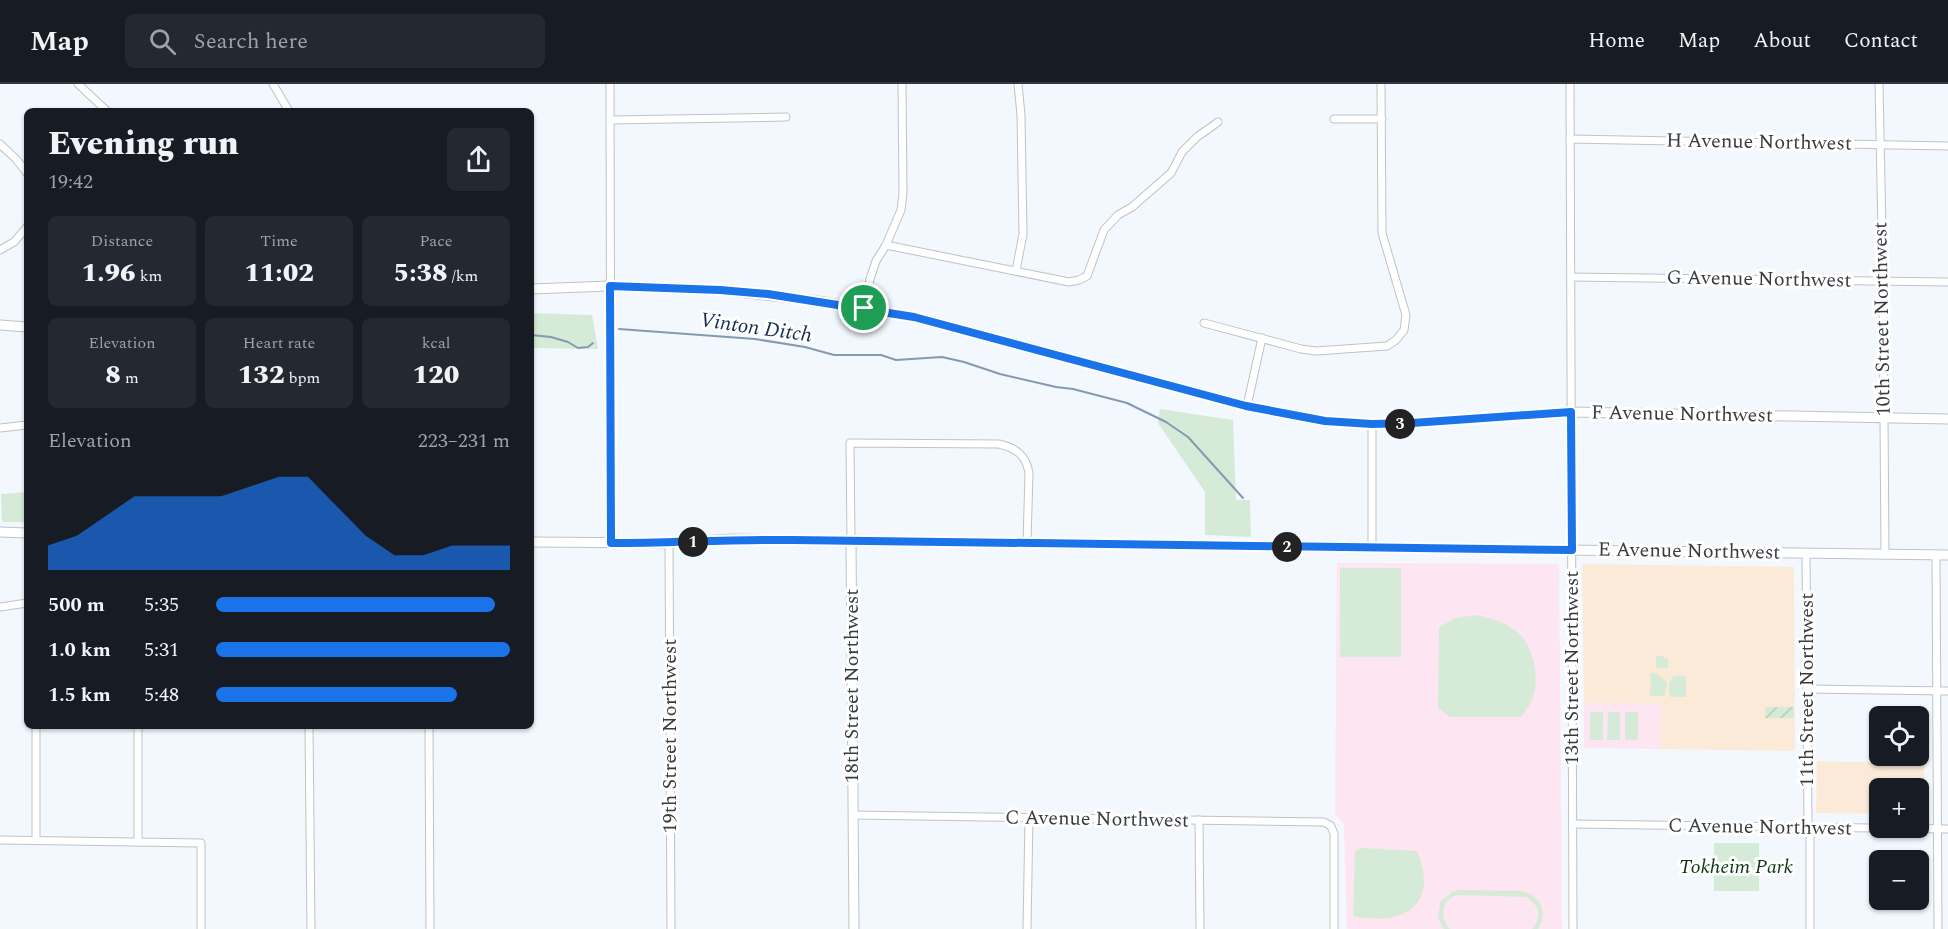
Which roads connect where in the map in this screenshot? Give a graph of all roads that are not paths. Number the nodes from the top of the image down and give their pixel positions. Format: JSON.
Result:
{"nodes":[{"id":1,"x":78,"y":84,"type":"edge"},
{"id":2,"x":273,"y":84,"type":"edge"},
{"id":3,"x":610,"y":84,"type":"edge"},
{"id":4,"x":902,"y":84,"type":"edge"},
{"id":5,"x":1018,"y":84,"type":"edge"},
{"id":6,"x":1382,"y":84,"type":"edge"},
{"id":7,"x":1570,"y":84,"type":"edge"},
{"id":8,"x":1879,"y":84,"type":"edge"},
{"id":9,"x":104,"y":108,"type":"edge"},
{"id":10,"x":287,"y":108,"type":"edge"},
{"id":11,"x":786,"y":117,"type":"dead end"},
{"id":12,"x":1334,"y":119,"type":"dead end"},
{"id":13,"x":1382,"y":119,"type":"junction"},
{"id":14,"x":611,"y":120,"type":"junction"},
{"id":15,"x":1218,"y":122,"type":"dead end"},
{"id":16,"x":1570,"y":139,"type":"junction"},
{"id":17,"x":0,"y":144,"type":"edge"},
{"id":18,"x":1880,"y":144,"type":"junction"},
{"id":19,"x":1948,"y":146,"type":"edge"},
{"id":20,"x":24,"y":169,"type":"edge"},
{"id":21,"x":24,"y":230,"type":"edge"},
{"id":22,"x":886,"y":244,"type":"junction"},
{"id":23,"x":0,"y":250,"type":"edge"},
{"id":24,"x":1016,"y":271,"type":"junction"},
{"id":25,"x":1570,"y":277,"type":"junction"},
{"id":26,"x":1883,"y":281,"type":"junction"},
{"id":27,"x":1948,"y":282,"type":"edge"},
{"id":28,"x":610,"y":286,"type":"junction"},
{"id":29,"x":534,"y":289,"type":"edge"},
{"id":30,"x":864,"y":308,"type":"junction"},
{"id":31,"x":1204,"y":323,"type":"dead end"},
{"id":32,"x":0,"y":326,"type":"edge"},
{"id":33,"x":24,"y":327,"type":"edge"},
{"id":34,"x":1262,"y":338,"type":"junction"},
{"id":35,"x":1246,"y":406,"type":"junction"},
{"id":36,"x":1571,"y":412,"type":"junction"},
{"id":37,"x":1883,"y":419,"type":"junction"},
{"id":38,"x":1948,"y":419,"type":"edge"},
{"id":39,"x":1372,"y":424,"type":"junction"},
{"id":40,"x":24,"y":425,"type":"edge"},
{"id":41,"x":0,"y":428,"type":"edge"},
{"id":42,"x":0,"y":532,"type":"edge"},
{"id":43,"x":24,"y":532,"type":"edge"},
{"id":44,"x":851,"y":541,"type":"junction"},
{"id":45,"x":534,"y":542,"type":"edge"},
{"id":46,"x":611,"y":543,"type":"junction"},
{"id":47,"x":669,"y":543,"type":"junction"},
{"id":48,"x":1027,"y":543,"type":"junction"},
{"id":49,"x":1372,"y":548,"type":"junction"},
{"id":50,"x":1572,"y":550,"type":"junction"},
{"id":51,"x":1806,"y":553,"type":"junction"},
{"id":52,"x":1886,"y":555,"type":"junction"},
{"id":53,"x":1936,"y":555,"type":"junction"},
{"id":54,"x":1948,"y":555,"type":"edge"},
{"id":55,"x":24,"y":603,"type":"edge"},
{"id":56,"x":0,"y":607,"type":"edge"},
{"id":57,"x":1807,"y":688,"type":"junction"},
{"id":58,"x":1937,"y":690,"type":"junction"},
{"id":59,"x":1948,"y":690,"type":"edge"},
{"id":60,"x":36,"y":729,"type":"edge"},
{"id":61,"x":138,"y":729,"type":"edge"},
{"id":62,"x":309,"y":729,"type":"edge"},
{"id":63,"x":429,"y":729,"type":"edge"},
{"id":64,"x":853,"y":815,"type":"junction"},
{"id":65,"x":1029,"y":818,"type":"junction"},
{"id":66,"x":1199,"y":820,"type":"junction"},
{"id":67,"x":1573,"y":824,"type":"junction"},
{"id":68,"x":1809,"y":827,"type":"junction"},
{"id":69,"x":1937,"y":829,"type":"junction"},
{"id":70,"x":1948,"y":829,"type":"edge"},
{"id":71,"x":0,"y":840,"type":"edge"},
{"id":72,"x":36,"y":840,"type":"junction"},
{"id":73,"x":138,"y":842,"type":"junction"},
{"id":74,"x":201,"y":929,"type":"edge"},
{"id":75,"x":311,"y":929,"type":"edge"},
{"id":76,"x":430,"y":929,"type":"edge"},
{"id":77,"x":671,"y":929,"type":"edge"},
{"id":78,"x":854,"y":929,"type":"edge"},
{"id":79,"x":1028,"y":929,"type":"edge"},
{"id":80,"x":1200,"y":929,"type":"edge"},
{"id":81,"x":1334,"y":929,"type":"edge"},
{"id":82,"x":1573,"y":929,"type":"edge"},
{"id":83,"x":1810,"y":929,"type":"edge"},
{"id":84,"x":1938,"y":929,"type":"edge"}],
"edges":[{"from":1,"to":9,"type":"street"},
{"from":2,"to":10,"type":"street"},
{"from":3,"to":14,"type":"street"},
{"from":4,"to":22,"type":"street"},
{"from":5,"to":24,"type":"street"},
{"from":6,"to":13,"type":"street"},
{"from":7,"to":16,"type":"street","name":"13th Street Northwest"},
{"from":8,"to":18,"type":"street","name":"10th Street Northwest"},
{"from":11,"to":14,"type":"street"},
{"from":12,"to":13,"type":"street"},
{"from":13,"to":34,"type":"street"},
{"from":14,"to":28,"type":"street"},
{"from":15,"to":24,"type":"street"},
{"from":16,"to":18,"type":"street","name":"H Avenue Northwest"},
{"from":16,"to":25,"type":"street","name":"13th Street Northwest"},
{"from":17,"to":20,"type":"street"},
{"from":18,"to":19,"type":"street","name":"H Avenue Northwest"},
{"from":18,"to":26,"type":"street","name":"10th Street Northwest"},
{"from":21,"to":23,"type":"street"},
{"from":22,"to":24,"type":"street"},
{"from":22,"to":30,"type":"street"},
{"from":25,"to":26,"type":"street","name":"G Avenue Northwest"},
{"from":25,"to":36,"type":"street","name":"13th Street Northwest"},
{"from":26,"to":27,"type":"street","name":"G Avenue Northwest"},
{"from":26,"to":37,"type":"street","name":"10th Street Northwest"},
{"from":28,"to":29,"type":"street","name":"F Avenue Northwest"},
{"from":28,"to":30,"type":"street","name":"F Avenue Northwest"},
{"from":28,"to":46,"type":"street"},
{"from":30,"to":35,"type":"street","name":"F Avenue Northwest"},
{"from":31,"to":34,"type":"street"},
{"from":32,"to":33,"type":"street"},
{"from":34,"to":35,"type":"street"},
{"from":35,"to":39,"type":"street","name":"F Avenue Northwest"},
{"from":36,"to":37,"type":"street","name":"F Avenue Northwest"},
{"from":36,"to":39,"type":"street","name":"F Avenue Northwest"},
{"from":36,"to":50,"type":"street","name":"13th Street Northwest"},
{"from":37,"to":38,"type":"street","name":"F Avenue Northwest"},
{"from":37,"to":52,"type":"street","name":"10th Street Northwest"},
{"from":39,"to":49,"type":"street"},
{"from":40,"to":41,"type":"street"},
{"from":42,"to":43,"type":"street"},
{"from":44,"to":47,"type":"street","name":"E Avenue Northwest"},
{"from":44,"to":48,"type":"street","name":"E Avenue Northwest"},
{"from":44,"to":48,"type":"street","name":"18th Street Northwest"},
{"from":44,"to":64,"type":"street","name":"18th Street Northwest"},
{"from":45,"to":46,"type":"street","name":"E Avenue Northwest"},
{"from":46,"to":47,"type":"street","name":"E Avenue Northwest"},
{"from":47,"to":77,"type":"street","name":"19th Street Northwest"},
{"from":48,"to":49,"type":"street","name":"E Avenue Northwest"},
{"from":49,"to":50,"type":"street","name":"E Avenue Northwest"},
{"from":50,"to":51,"type":"street","name":"E Avenue Northwest"},
{"from":50,"to":67,"type":"street","name":"13th Street Northwest"},
{"from":51,"to":52,"type":"street","name":"E Avenue Northwest"},
{"from":51,"to":57,"type":"street","name":"11th Street Northwest"},
{"from":52,"to":53,"type":"street","name":"E Avenue Northwest"},
{"from":53,"to":54,"type":"street","name":"E Avenue Northwest"},
{"from":53,"to":58,"type":"street"},
{"from":55,"to":56,"type":"street"},
{"from":57,"to":58,"type":"street"},
{"from":57,"to":68,"type":"street","name":"11th Street Northwest"},
{"from":58,"to":59,"type":"street"},
{"from":58,"to":69,"type":"street"},
{"from":60,"to":72,"type":"street"},
{"from":61,"to":73,"type":"street"},
{"from":62,"to":75,"type":"street"},
{"from":63,"to":76,"type":"street"},
{"from":64,"to":65,"type":"street","name":"C Avenue Northwest"},
{"from":64,"to":78,"type":"street","name":"18th Street Northwest"},
{"from":65,"to":66,"type":"street","name":"C Avenue Northwest"},
{"from":65,"to":79,"type":"street"},
{"from":66,"to":80,"type":"street"},
{"from":66,"to":81,"type":"street","name":"C Avenue Northwest"},
{"from":67,"to":68,"type":"street","name":"C Avenue Northwest"},
{"from":67,"to":82,"type":"street","name":"13th Street Northwest"},
{"from":68,"to":69,"type":"street","name":"C Avenue Northwest"},
{"from":68,"to":83,"type":"street","name":"11th Street Northwest"},
{"from":69,"to":70,"type":"street","name":"C Avenue Northwest"},
{"from":69,"to":84,"type":"street"},
{"from":71,"to":72,"type":"street"},
{"from":72,"to":73,"type":"street"},
{"from":73,"to":74,"type":"street"}]}
